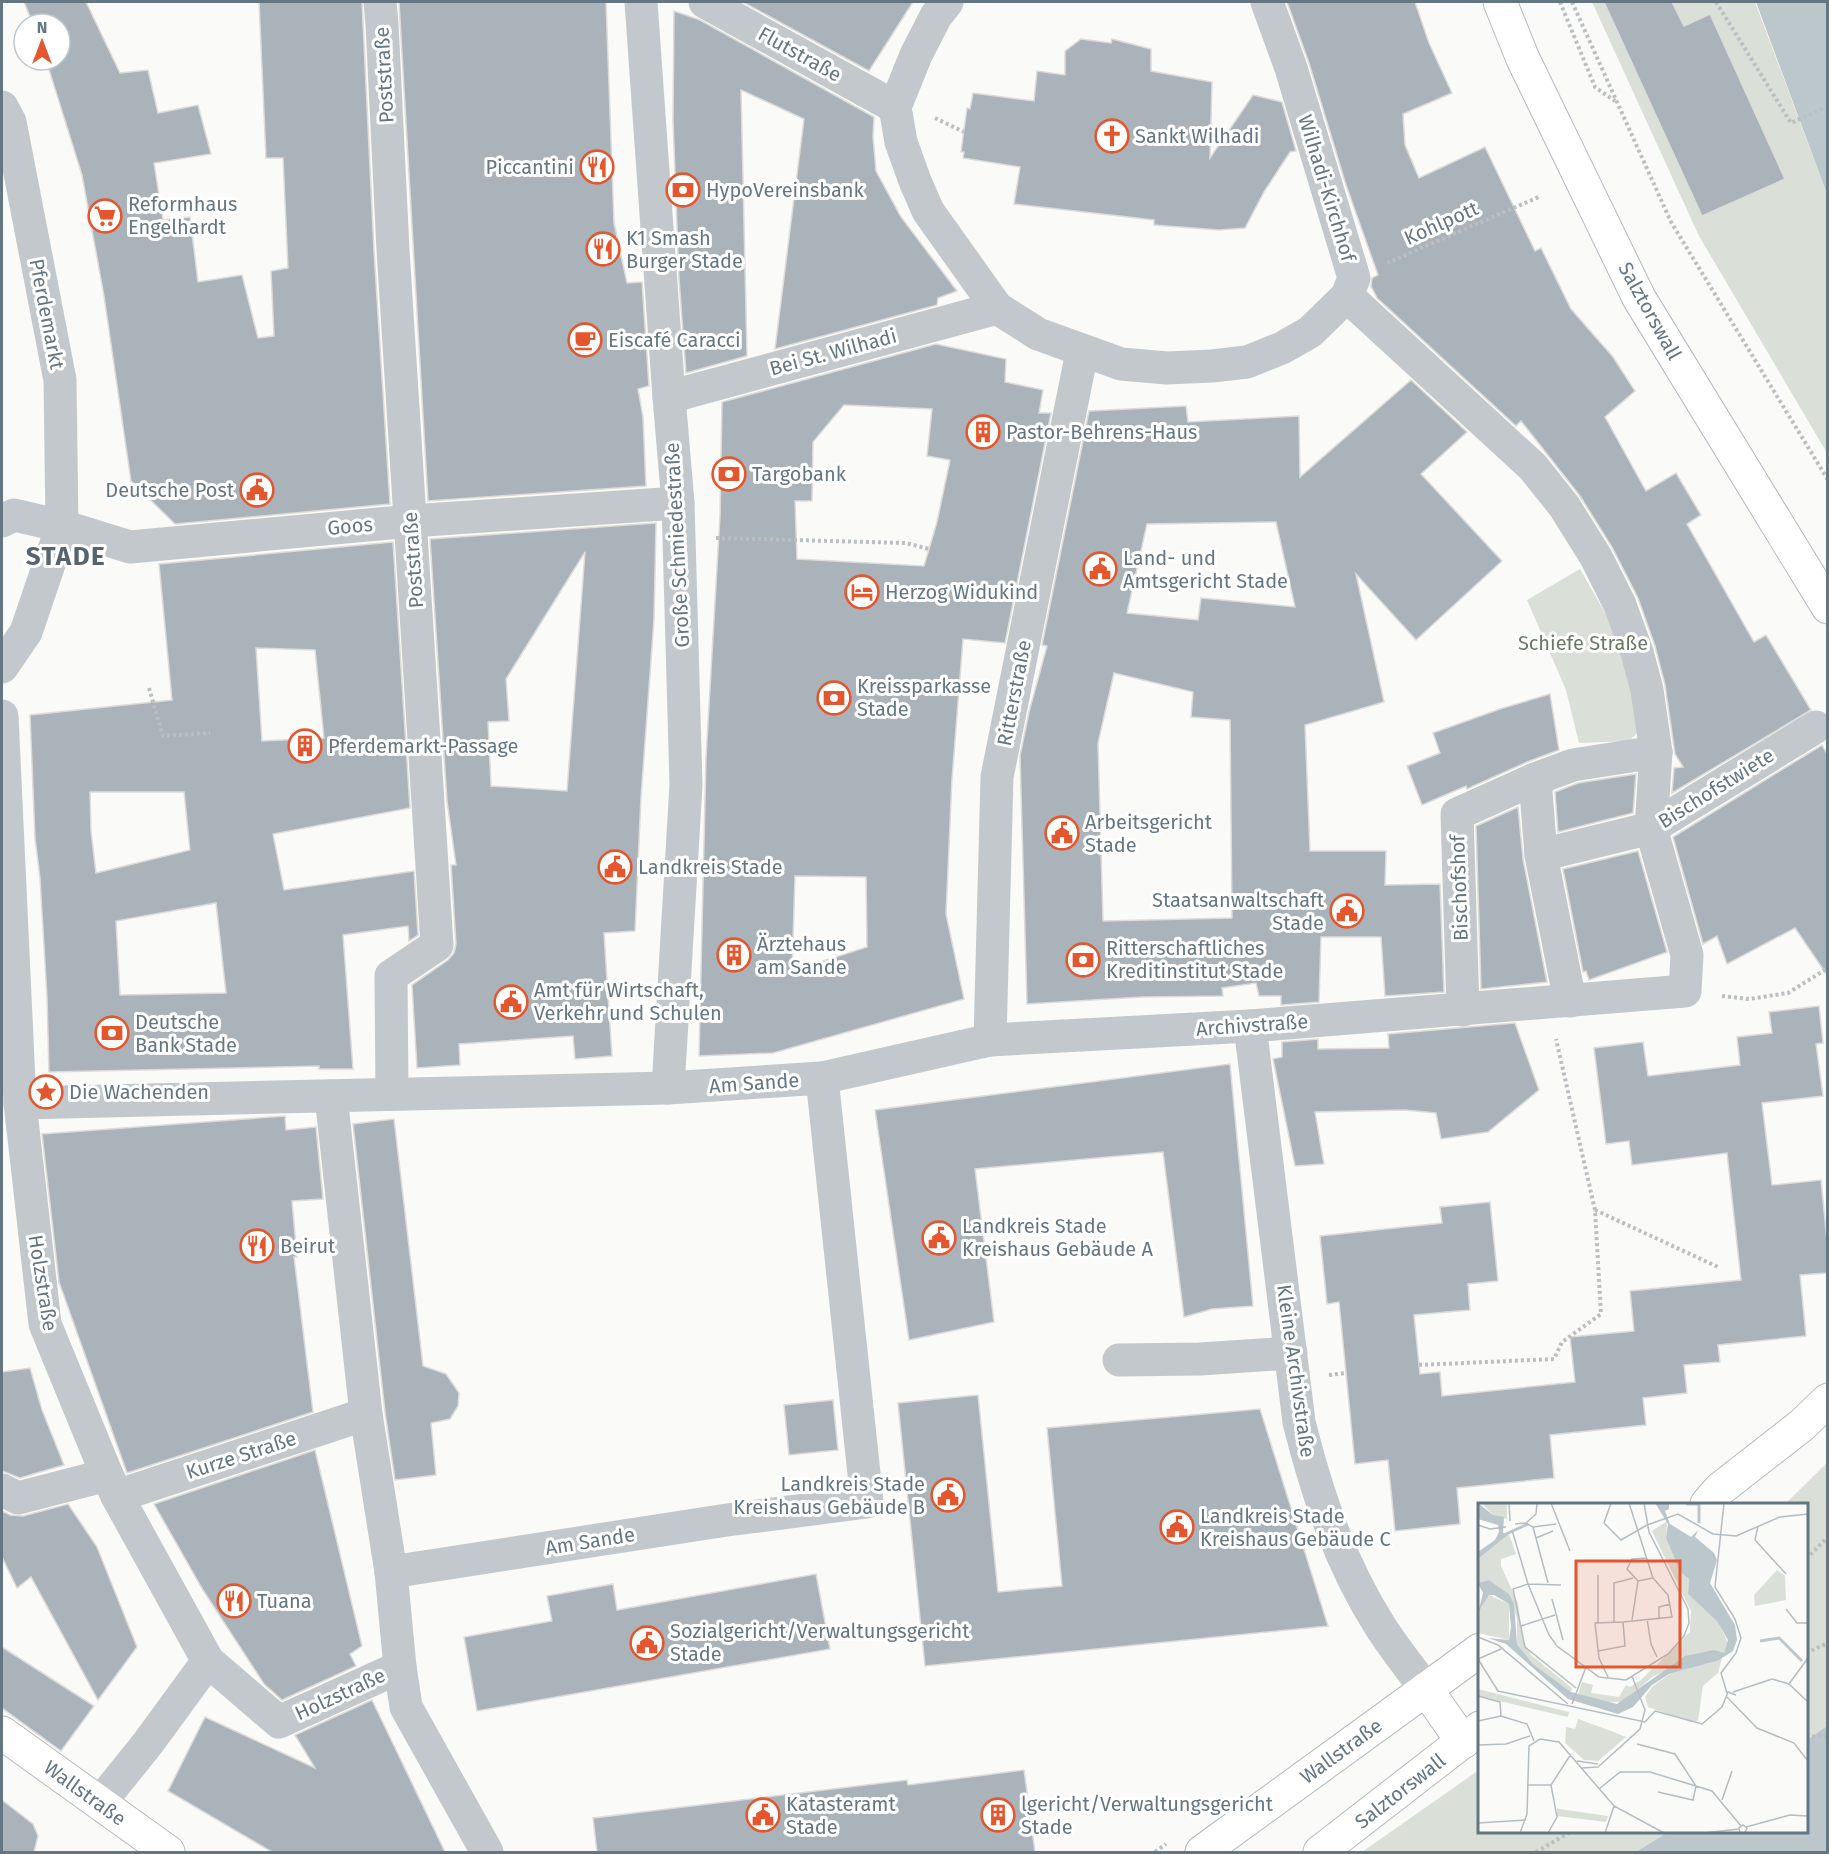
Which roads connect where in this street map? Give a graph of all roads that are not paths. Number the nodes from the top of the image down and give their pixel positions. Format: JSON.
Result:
{"nodes":[{"id":1,"x":380,"y":2,"type":"edge"},
{"id":2,"x":641,"y":2,"type":"edge"},
{"id":3,"x":705,"y":2,"type":"edge"},
{"id":4,"x":947,"y":2,"type":"edge"},
{"id":5,"x":1267,"y":2,"type":"edge"},
{"id":6,"x":1500,"y":2,"type":"edge"},
{"id":7,"x":2,"y":107,"type":"edge"},
{"id":8,"x":895,"y":107,"type":"junction"},
{"id":9,"x":1350,"y":287,"type":"junction"},
{"id":10,"x":997,"y":308,"type":"junction"},
{"id":11,"x":1082,"y":352,"type":"junction"},
{"id":12,"x":669,"y":397,"type":"junction"},
{"id":13,"x":678,"y":502,"type":"junction"},
{"id":14,"x":2,"y":520,"type":"edge"},
{"id":15,"x":411,"y":520,"type":"junction"},
{"id":16,"x":62,"y":526,"type":"junction"},
{"id":17,"x":1827,"y":607,"type":"edge"},
{"id":18,"x":2,"y":667,"type":"edge"},
{"id":19,"x":2,"y":716,"type":"edge"},
{"id":20,"x":1816,"y":727,"type":"dead end"},
{"id":21,"x":1656,"y":752,"type":"junction"},
{"id":22,"x":1534,"y":779,"type":"junction"},
{"id":23,"x":1651,"y":828,"type":"junction"},
{"id":24,"x":1541,"y":855,"type":"junction"},
{"id":25,"x":1559,"y":1002,"type":"junction"},
{"id":26,"x":1463,"y":1010,"type":"junction"},
{"id":27,"x":1250,"y":1026,"type":"junction"},
{"id":28,"x":990,"y":1040,"type":"junction"},
{"id":29,"x":822,"y":1078,"type":"junction"},
{"id":30,"x":668,"y":1089,"type":"junction"},
{"id":31,"x":392,"y":1094,"type":"junction"},
{"id":32,"x":331,"y":1096,"type":"junction"},
{"id":33,"x":20,"y":1103,"type":"junction"},
{"id":34,"x":1292,"y":1353,"type":"junction"},
{"id":35,"x":1119,"y":1360,"type":"dead end"},
{"id":36,"x":1827,"y":1400,"type":"edge"},
{"id":37,"x":366,"y":1414,"type":"junction"},
{"id":38,"x":112,"y":1486,"type":"junction"},
{"id":39,"x":2,"y":1490,"type":"edge"},
{"id":40,"x":1707,"y":1499,"type":"edge"},
{"id":41,"x":391,"y":1572,"type":"junction"},
{"id":42,"x":1478,"y":1651,"type":"edge"},
{"id":43,"x":208,"y":1661,"type":"junction"},
{"id":44,"x":399,"y":1667,"type":"junction"},
{"id":45,"x":1426,"y":1689,"type":"junction"},
{"id":46,"x":2,"y":1733,"type":"edge"},
{"id":47,"x":1471,"y":1735,"type":"edge"},
{"id":48,"x":99,"y":1804,"type":"junction"},
{"id":49,"x":168,"y":1852,"type":"edge"},
{"id":50,"x":487,"y":1852,"type":"edge"},
{"id":51,"x":1202,"y":1852,"type":"edge"},
{"id":52,"x":1320,"y":1852,"type":"edge"}],
"edges":[{"from":1,"to":15,"type":"street","name":"Poststraße"},
{"from":2,"to":12,"type":"street","name":"Große Schmiedestraße"},
{"from":3,"to":8,"type":"street","name":"Flutstraße"},
{"from":4,"to":8,"type":"street"},
{"from":5,"to":9,"type":"street","name":"Wilhadi-Kirchhof"},
{"from":6,"to":17,"type":"main road","name":"Salztorswall"},
{"from":7,"to":16,"type":"street","name":"Pferdemarkt"},
{"from":8,"to":10,"type":"street"},
{"from":9,"to":11,"type":"street"},
{"from":9,"to":21,"type":"street"},
{"from":10,"to":11,"type":"street"},
{"from":10,"to":12,"type":"street","name":"Bei St. Wilhadi"},
{"from":11,"to":28,"type":"street","name":"Ritterstraße"},
{"from":12,"to":13,"type":"street","name":"Große Schmiedestraße"},
{"from":13,"to":15,"type":"street","name":"Goos"},
{"from":13,"to":30,"type":"street","name":"Große Schmiedestraße"},
{"from":14,"to":16,"type":"street"},
{"from":15,"to":16,"type":"street","name":"Goos"},
{"from":15,"to":31,"type":"street","name":"Poststraße"},
{"from":16,"to":18,"type":"street","name":"Pferdemarkt"},
{"from":19,"to":33,"type":"street","name":"Holzstraße"},
{"from":20,"to":23,"type":"street","name":"Bischofstwiete"},
{"from":21,"to":22,"type":"street","name":"Bischofshof"},
{"from":21,"to":23,"type":"street"},
{"from":22,"to":24,"type":"street"},
{"from":22,"to":26,"type":"street","name":"Bischofshof"},
{"from":23,"to":24,"type":"street","name":"Bischofstwiete"},
{"from":23,"to":25,"type":"street","name":"Archivstraße"},
{"from":24,"to":25,"type":"street"},
{"from":25,"to":26,"type":"street","name":"Archivstraße"},
{"from":26,"to":27,"type":"street","name":"Archivstraße"},
{"from":27,"to":28,"type":"street","name":"Archivstraße"},
{"from":27,"to":34,"type":"street","name":"Kleine Archivstraße"},
{"from":28,"to":29,"type":"street","name":"Archivstraße"},
{"from":29,"to":30,"type":"street","name":"Am Sande"},
{"from":29,"to":41,"type":"street","name":"Am Sande"},
{"from":30,"to":31,"type":"street","name":"Am Sande"},
{"from":31,"to":32,"type":"street","name":"Am Sande"},
{"from":32,"to":33,"type":"street","name":"Am Sande"},
{"from":32,"to":37,"type":"street"},
{"from":33,"to":38,"type":"street","name":"Holzstraße"},
{"from":34,"to":35,"type":"street"},
{"from":34,"to":45,"type":"street","name":"Kleine Archivstraße"},
{"from":36,"to":40,"type":"main road"},
{"from":37,"to":38,"type":"street","name":"Kurze Straße"},
{"from":37,"to":41,"type":"street"},
{"from":38,"to":39,"type":"street","name":"Kurze Straße"},
{"from":38,"to":43,"type":"street","name":"Holzstraße"},
{"from":41,"to":44,"type":"street"},
{"from":42,"to":45,"type":"main road","name":"Wallstraße"},
{"from":43,"to":44,"type":"street","name":"Holzstraße"},
{"from":43,"to":48,"type":"street"},
{"from":44,"to":50,"type":"street"},
{"from":45,"to":47,"type":"main road"},
{"from":45,"to":51,"type":"main road","name":"Wallstraße"},
{"from":46,"to":48,"type":"main road","name":"Wallstraße"},
{"from":47,"to":52,"type":"main road","name":"Salztorswall"},
{"from":48,"to":49,"type":"main road","name":"Wallstraße"}]}
